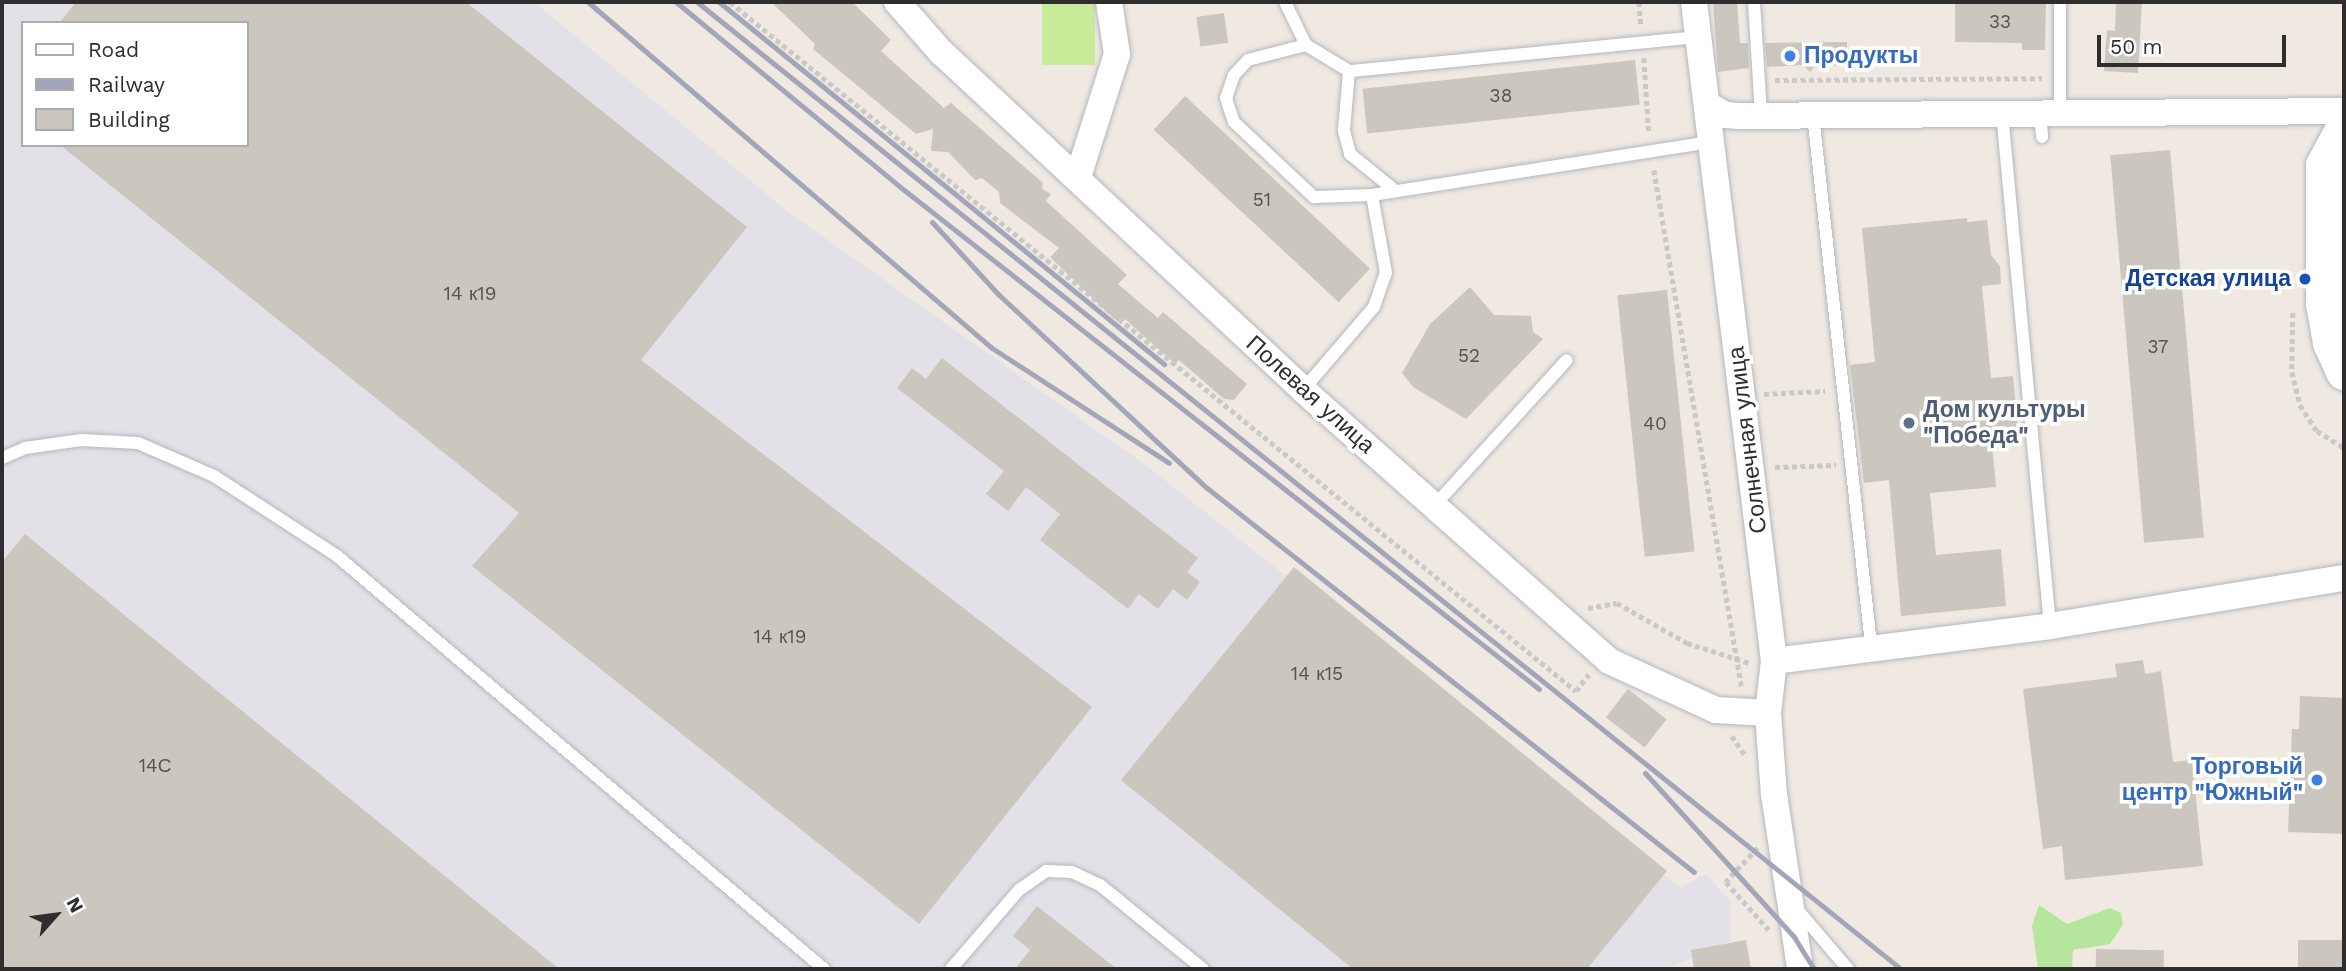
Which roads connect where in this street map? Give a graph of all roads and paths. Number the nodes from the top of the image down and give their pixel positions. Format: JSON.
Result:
{"nodes":[{"id":1,"x":730,"y":2,"type":"edge"},
{"id":2,"x":897,"y":2,"type":"edge"},
{"id":3,"x":1109,"y":2,"type":"edge"},
{"id":4,"x":1285,"y":2,"type":"edge"},
{"id":5,"x":1639,"y":2,"type":"edge"},
{"id":6,"x":1694,"y":2,"type":"edge"},
{"id":7,"x":1754,"y":2,"type":"edge"},
{"id":8,"x":2060,"y":2,"type":"edge"},
{"id":9,"x":1698,"y":37,"type":"junction"},
{"id":10,"x":1643,"y":43,"type":"junction"},
{"id":11,"x":1306,"y":45,"type":"junction"},
{"id":12,"x":1349,"y":71,"type":"junction"},
{"id":13,"x":2054,"y":78,"type":"dead end"},
{"id":14,"x":1759,"y":80,"type":"junction"},
{"id":15,"x":1707,"y":105,"type":"junction"},
{"id":16,"x":2344,"y":111,"type":"edge"},
{"id":17,"x":2002,"y":113,"type":"junction"},
{"id":18,"x":1761,"y":114,"type":"junction"},
{"id":19,"x":1813,"y":115,"type":"junction"},
{"id":20,"x":2047,"y":121,"type":"junction"},
{"id":21,"x":2344,"y":128,"type":"edge"},
{"id":22,"x":1713,"y":142,"type":"junction"},
{"id":23,"x":1650,"y":149,"type":"junction"},
{"id":24,"x":1078,"y":177,"type":"junction"},
{"id":25,"x":1392,"y":188,"type":"junction"},
{"id":26,"x":1372,"y":195,"type":"junction"},
{"id":27,"x":1567,"y":360,"type":"dead end"},
{"id":28,"x":2344,"y":371,"type":"edge"},
{"id":29,"x":1843,"y":389,"type":"junction"},
{"id":30,"x":1303,"y":390,"type":"junction"},
{"id":31,"x":1760,"y":395,"type":"dead end"},
{"id":32,"x":2,"y":458,"type":"edge"},
{"id":33,"x":1852,"y":465,"type":"junction"},
{"id":34,"x":1770,"y":467,"type":"dead end"},
{"id":35,"x":1434,"y":506,"type":"junction"},
{"id":36,"x":2344,"y":578,"type":"edge"},
{"id":37,"x":2050,"y":626,"type":"junction"},
{"id":38,"x":1871,"y":645,"type":"junction"},
{"id":39,"x":1609,"y":661,"type":"junction"},
{"id":40,"x":1774,"y":661,"type":"junction"},
{"id":41,"x":1745,"y":716,"type":"junction"},
{"id":42,"x":1752,"y":767,"type":"dead end"},
{"id":43,"x":1763,"y":842,"type":"dead end"},
{"id":44,"x":1789,"y":890,"type":"junction"},
{"id":45,"x":1772,"y":933,"type":"dead end"},
{"id":46,"x":824,"y":969,"type":"edge"},
{"id":47,"x":951,"y":969,"type":"edge"},
{"id":48,"x":1203,"y":969,"type":"edge"},
{"id":49,"x":1800,"y":969,"type":"edge"},
{"id":50,"x":1849,"y":969,"type":"edge"}],
"edges":[{"from":1,"to":39,"type":"path"},
{"from":2,"to":24,"type":"street","name":"Полевая улица"},
{"from":3,"to":24,"type":"street"},
{"from":4,"to":11,"type":"lane"},
{"from":5,"to":10,"type":"path"},
{"from":6,"to":9,"type":"street","name":"Солнечная улица"},
{"from":7,"to":14,"type":"lane"},
{"from":8,"to":20,"type":"lane"},
{"from":9,"to":10,"type":"lane"},
{"from":9,"to":15,"type":"street","name":"Солнечная улица"},
{"from":10,"to":12,"type":"lane"},
{"from":10,"to":23,"type":"path"},
{"from":11,"to":12,"type":"lane"},
{"from":11,"to":26,"type":"lane"},
{"from":12,"to":25,"type":"lane"},
{"from":13,"to":14,"type":"path"},
{"from":14,"to":18,"type":"lane"},
{"from":15,"to":18,"type":"street"},
{"from":15,"to":22,"type":"street","name":"Солнечная улица"},
{"from":16,"to":20,"type":"street"},
{"from":17,"to":19,"type":"street"},
{"from":17,"to":20,"type":"street"},
{"from":17,"to":37,"type":"lane"},
{"from":18,"to":19,"type":"street"},
{"from":19,"to":29,"type":"lane"},
{"from":21,"to":28,"type":"main road"},
{"from":22,"to":23,"type":"lane"},
{"from":22,"to":40,"type":"street","name":"Солнечная улица"},
{"from":23,"to":25,"type":"lane"},
{"from":23,"to":41,"type":"path"},
{"from":24,"to":30,"type":"street","name":"Полевая улица"},
{"from":25,"to":26,"type":"lane"},
{"from":26,"to":30,"type":"lane"},
{"from":27,"to":35,"type":"lane"},
{"from":29,"to":31,"type":"path"},
{"from":29,"to":33,"type":"lane"},
{"from":30,"to":35,"type":"street","name":"Полевая улица"},
{"from":32,"to":46,"type":"lane"},
{"from":33,"to":34,"type":"path"},
{"from":33,"to":38,"type":"lane"},
{"from":35,"to":39,"type":"street","name":"Полевая улица"},
{"from":36,"to":37,"type":"street"},
{"from":37,"to":38,"type":"street"},
{"from":38,"to":40,"type":"street"},
{"from":39,"to":41,"type":"street","name":"Полевая улица"},
{"from":40,"to":41,"type":"street","name":"Солнечная улица"},
{"from":41,"to":42,"type":"path"},
{"from":41,"to":44,"type":"street","name":"Солнечная улица"},
{"from":43,"to":45,"type":"path"},
{"from":44,"to":49,"type":"street","name":"Солнечная улица"},
{"from":44,"to":50,"type":"lane"},
{"from":47,"to":48,"type":"lane"}]}
